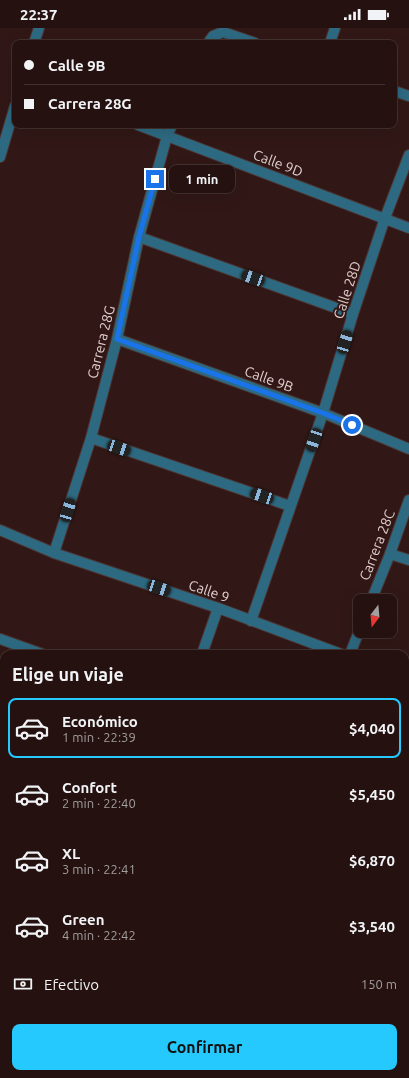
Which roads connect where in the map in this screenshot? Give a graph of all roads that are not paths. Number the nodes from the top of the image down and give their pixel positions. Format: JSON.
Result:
{"nodes":[{"id":1,"x":39,"y":28,"type":"edge"},
{"id":2,"x":335,"y":28,"type":"edge"},
{"id":3,"x":35,"y":40,"type":"edge"},
{"id":4,"x":210,"y":40,"type":"edge"},
{"id":5,"x":246,"y":40,"type":"edge"},
{"id":6,"x":331,"y":40,"type":"edge"},
{"id":7,"x":397,"y":92,"type":"edge"},
{"id":8,"x":409,"y":96,"type":"edge"},
{"id":9,"x":12,"y":116,"type":"edge"},
{"id":10,"x":146,"y":128,"type":"edge"},
{"id":11,"x":171,"y":128,"type":"edge"},
{"id":12,"x":167,"y":136,"type":"junction"},
{"id":13,"x":409,"y":155,"type":"edge"},
{"id":14,"x":0,"y":157,"type":"edge"},
{"id":15,"x":386,"y":218,"type":"junction"},
{"id":16,"x":409,"y":228,"type":"edge"},
{"id":17,"x":139,"y":237,"type":"junction"},
{"id":18,"x":353,"y":314,"type":"junction"},
{"id":19,"x":117,"y":339,"type":"junction"},
{"id":20,"x":323,"y":413,"type":"junction"},
{"id":21,"x":91,"y":438,"type":"junction"},
{"id":22,"x":409,"y":449,"type":"edge"},
{"id":23,"x":409,"y":500,"type":"edge"},
{"id":24,"x":290,"y":506,"type":"junction"},
{"id":25,"x":0,"y":530,"type":"edge"},
{"id":26,"x":54,"y":554,"type":"junction"},
{"id":27,"x":390,"y":554,"type":"junction"},
{"id":28,"x":409,"y":560,"type":"edge"},
{"id":29,"x":374,"y":594,"type":"edge"},
{"id":30,"x":218,"y":608,"type":"junction"},
{"id":31,"x":251,"y":621,"type":"junction"},
{"id":32,"x":356,"y":638,"type":"edge"},
{"id":33,"x":0,"y":639,"type":"edge"},
{"id":34,"x":31,"y":650,"type":"edge"},
{"id":35,"x":203,"y":650,"type":"edge"},
{"id":36,"x":330,"y":650,"type":"edge"},
{"id":37,"x":352,"y":650,"type":"edge"}],
"edges":[{"from":1,"to":3,"type":"street"},
{"from":2,"to":6,"type":"street"},
{"from":4,"to":5,"type":"street"},
{"from":7,"to":8,"type":"street"},
{"from":9,"to":14,"type":"street"},
{"from":10,"to":12,"type":"street","name":"Calle 9D"},
{"from":11,"to":12,"type":"street","name":"Carrera 28G"},
{"from":12,"to":15,"type":"street","name":"Calle 9D"},
{"from":12,"to":17,"type":"street","name":"Carrera 28G"},
{"from":13,"to":15,"type":"street","name":"Calle 28D"},
{"from":15,"to":16,"type":"street","name":"Calle 9D"},
{"from":15,"to":18,"type":"street","name":"Calle 28D"},
{"from":17,"to":18,"type":"street"},
{"from":17,"to":19,"type":"street","name":"Carrera 28G"},
{"from":18,"to":20,"type":"street","name":"Calle 28D"},
{"from":19,"to":20,"type":"street","name":"Calle 9B"},
{"from":19,"to":21,"type":"street","name":"Carrera 28G"},
{"from":20,"to":22,"type":"street","name":"Calle 9B"},
{"from":20,"to":24,"type":"street","name":"Calle 28D"},
{"from":21,"to":24,"type":"street"},
{"from":21,"to":26,"type":"street","name":"Carrera 28G"},
{"from":23,"to":27,"type":"street","name":"Carrera 28C"},
{"from":24,"to":31,"type":"street","name":"Calle 28D"},
{"from":25,"to":26,"type":"street","name":"Calle 9"},
{"from":26,"to":30,"type":"street","name":"Calle 9"},
{"from":27,"to":28,"type":"street"},
{"from":27,"to":29,"type":"street","name":"Carrera 28C"},
{"from":30,"to":31,"type":"street","name":"Calle 9"},
{"from":30,"to":35,"type":"street"},
{"from":31,"to":36,"type":"street","name":"Calle 9"},
{"from":32,"to":37,"type":"street"},
{"from":33,"to":34,"type":"street"}]}
